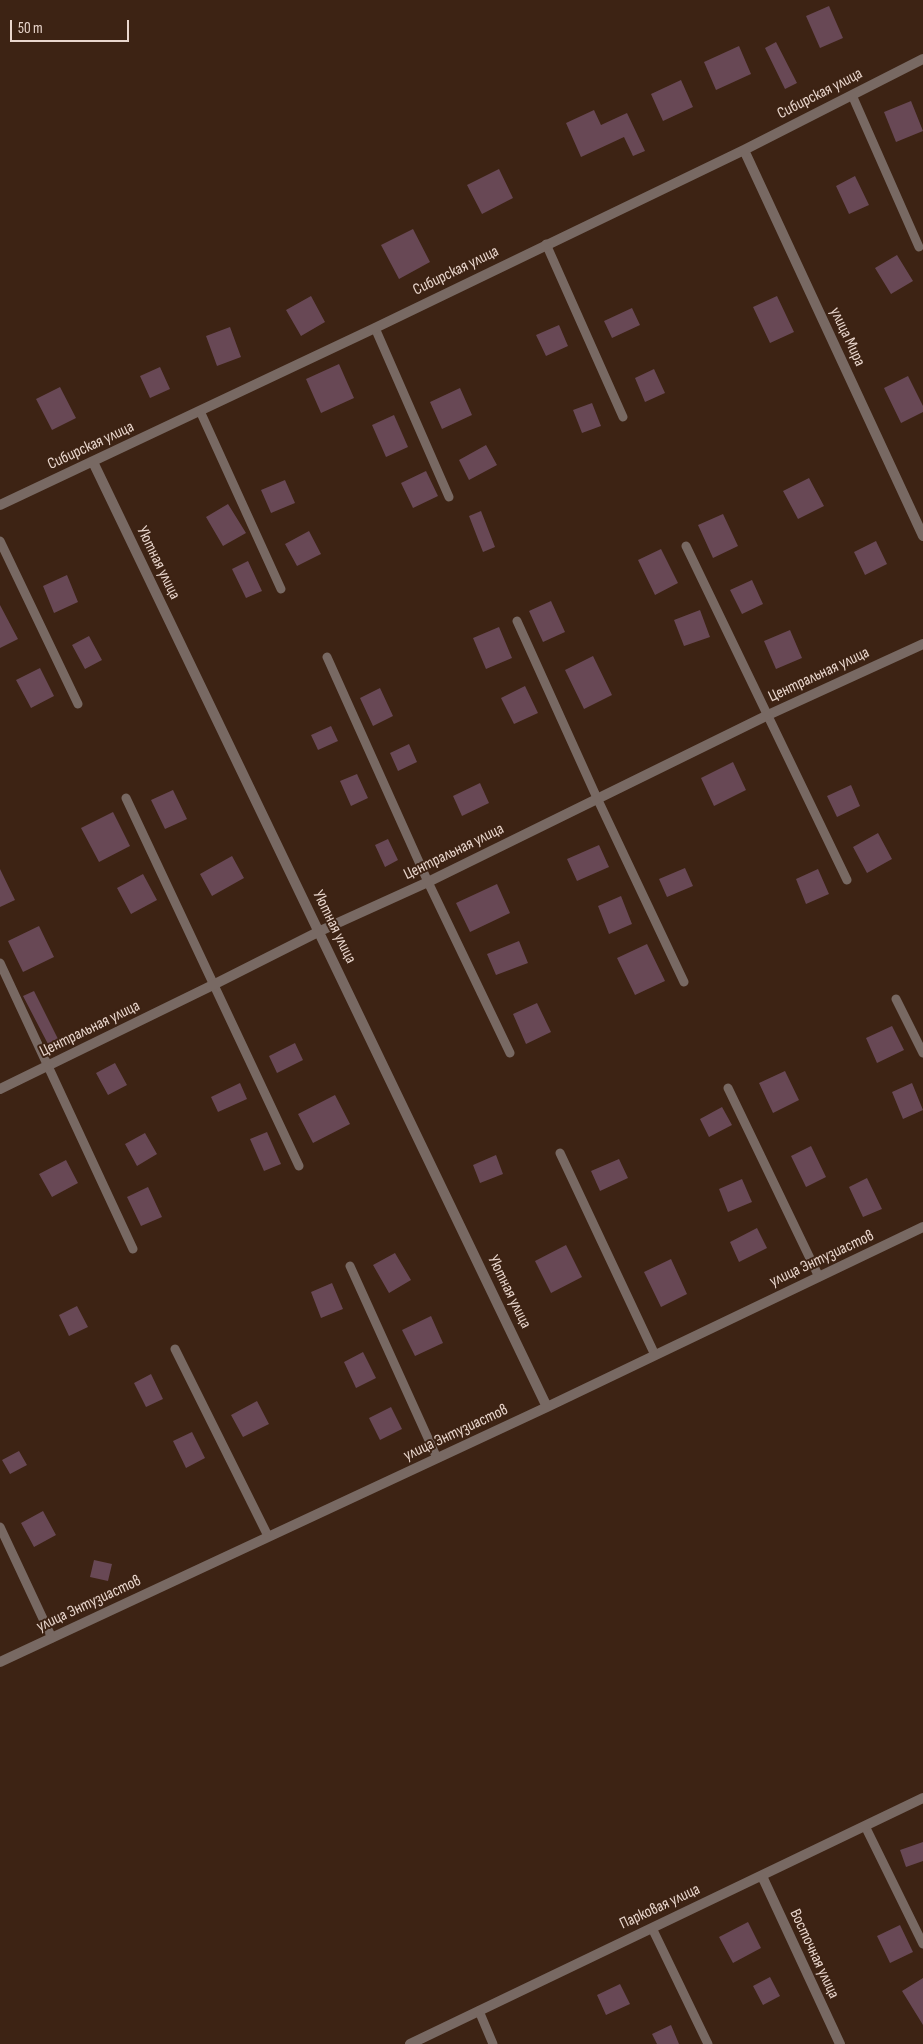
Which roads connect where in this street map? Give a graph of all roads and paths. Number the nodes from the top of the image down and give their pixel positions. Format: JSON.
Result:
{"nodes":[{"id":1,"x":923,"y":59,"type":"edge"},
{"id":2,"x":852,"y":95,"type":"junction"},
{"id":3,"x":744,"y":150,"type":"junction"},
{"id":4,"x":546,"y":244,"type":"junction"},
{"id":5,"x":919,"y":247,"type":"dead end"},
{"id":6,"x":375,"y":328,"type":"junction"},
{"id":7,"x":200,"y":411,"type":"junction"},
{"id":8,"x":623,"y":417,"type":"dead end"},
{"id":9,"x":93,"y":462,"type":"junction"},
{"id":10,"x":449,"y":498,"type":"dead end"},
{"id":11,"x":0,"y":505,"type":"edge"},
{"id":12,"x":923,"y":536,"type":"edge"},
{"id":13,"x":0,"y":541,"type":"edge"},
{"id":14,"x":686,"y":546,"type":"dead end"},
{"id":15,"x":281,"y":589,"type":"dead end"},
{"id":16,"x":516,"y":621,"type":"dead end"},
{"id":17,"x":923,"y":644,"type":"edge"},
{"id":18,"x":327,"y":657,"type":"dead end"},
{"id":19,"x":78,"y":704,"type":"dead end"},
{"id":20,"x":768,"y":715,"type":"junction"},
{"id":21,"x":126,"y":798,"type":"dead end"},
{"id":22,"x":597,"y":798,"type":"junction"},
{"id":23,"x":847,"y":880,"type":"dead end"},
{"id":24,"x":428,"y":882,"type":"junction"},
{"id":25,"x":320,"y":931,"type":"junction"},
{"id":26,"x":0,"y":963,"type":"edge"},
{"id":27,"x":684,"y":982,"type":"dead end"},
{"id":28,"x":215,"y":984,"type":"junction"},
{"id":29,"x":896,"y":999,"type":"dead end"},
{"id":30,"x":510,"y":1053,"type":"dead end"},
{"id":31,"x":923,"y":1053,"type":"edge"},
{"id":32,"x":48,"y":1066,"type":"junction"},
{"id":33,"x":728,"y":1088,"type":"dead end"},
{"id":34,"x":0,"y":1089,"type":"edge"},
{"id":35,"x":560,"y":1153,"type":"dead end"},
{"id":36,"x":299,"y":1166,"type":"dead end"},
{"id":37,"x":923,"y":1227,"type":"edge"},
{"id":38,"x":133,"y":1248,"type":"dead end"},
{"id":39,"x":350,"y":1266,"type":"dead end"},
{"id":40,"x":819,"y":1276,"type":"junction"},
{"id":41,"x":174,"y":1350,"type":"dead end"},
{"id":42,"x":655,"y":1355,"type":"junction"},
{"id":43,"x":547,"y":1406,"type":"junction"},
{"id":44,"x":437,"y":1458,"type":"junction"},
{"id":45,"x":0,"y":1527,"type":"edge"},
{"id":46,"x":268,"y":1536,"type":"junction"},
{"id":47,"x":52,"y":1638,"type":"junction"},
{"id":48,"x":0,"y":1662,"type":"edge"},
{"id":49,"x":923,"y":1798,"type":"edge"},
{"id":50,"x":865,"y":1826,"type":"junction"},
{"id":51,"x":762,"y":1876,"type":"junction"},
{"id":52,"x":652,"y":1928,"type":"junction"},
{"id":53,"x":923,"y":1944,"type":"edge"},
{"id":54,"x":479,"y":2011,"type":"junction"},
{"id":55,"x":410,"y":2044,"type":"edge"},
{"id":56,"x":494,"y":2044,"type":"edge"},
{"id":57,"x":708,"y":2044,"type":"edge"},
{"id":58,"x":840,"y":2044,"type":"edge"}],
"edges":[{"from":1,"to":2,"type":"street","name":"Сибирская улица"},
{"from":2,"to":3,"type":"street","name":"Сибирская улица"},
{"from":2,"to":5,"type":"lane"},
{"from":3,"to":4,"type":"street","name":"Сибирская улица"},
{"from":3,"to":12,"type":"street","name":"улица Мира"},
{"from":4,"to":6,"type":"street","name":"Сибирская улица"},
{"from":4,"to":8,"type":"lane"},
{"from":6,"to":7,"type":"street","name":"Сибирская улица"},
{"from":6,"to":10,"type":"lane"},
{"from":7,"to":9,"type":"street","name":"Сибирская улица"},
{"from":7,"to":15,"type":"lane"},
{"from":9,"to":11,"type":"street","name":"Сибирская улица"},
{"from":9,"to":25,"type":"street","name":"Уютная улица"},
{"from":13,"to":19,"type":"lane"},
{"from":14,"to":20,"type":"lane"},
{"from":16,"to":22,"type":"lane"},
{"from":17,"to":20,"type":"street","name":"Центральная улица"},
{"from":18,"to":24,"type":"lane"},
{"from":20,"to":22,"type":"street","name":"Центральная улица"},
{"from":20,"to":23,"type":"lane"},
{"from":21,"to":28,"type":"lane"},
{"from":22,"to":24,"type":"street","name":"Центральная улица"},
{"from":22,"to":27,"type":"lane"},
{"from":24,"to":25,"type":"street","name":"Центральная улица"},
{"from":24,"to":30,"type":"lane"},
{"from":25,"to":28,"type":"street","name":"Центральная улица"},
{"from":25,"to":43,"type":"street","name":"Уютная улица"},
{"from":26,"to":32,"type":"lane"},
{"from":28,"to":32,"type":"street","name":"Центральная улица"},
{"from":28,"to":36,"type":"lane"},
{"from":29,"to":31,"type":"lane"},
{"from":32,"to":34,"type":"street","name":"Центральная улица"},
{"from":32,"to":38,"type":"lane"},
{"from":33,"to":40,"type":"lane"},
{"from":35,"to":42,"type":"lane"},
{"from":37,"to":40,"type":"street","name":"улица Энтузиастов"},
{"from":39,"to":44,"type":"lane"},
{"from":40,"to":42,"type":"street","name":"улица Энтузиастов"},
{"from":41,"to":46,"type":"lane"},
{"from":42,"to":43,"type":"street","name":"улица Энтузиастов"},
{"from":43,"to":44,"type":"street","name":"улица Энтузиастов"},
{"from":44,"to":46,"type":"street","name":"улица Энтузиастов"},
{"from":45,"to":47,"type":"lane"},
{"from":46,"to":47,"type":"street","name":"улица Энтузиастов"},
{"from":47,"to":48,"type":"street","name":"улица Энтузиастов"},
{"from":49,"to":50,"type":"street","name":"Парковая улица"},
{"from":50,"to":51,"type":"street","name":"Парковая улица"},
{"from":50,"to":53,"type":"lane"},
{"from":51,"to":52,"type":"street","name":"Парковая улица"},
{"from":51,"to":58,"type":"street","name":"Восточная улица"},
{"from":52,"to":54,"type":"street","name":"Парковая улица"},
{"from":52,"to":57,"type":"lane"},
{"from":54,"to":55,"type":"street","name":"Парковая улица"},
{"from":54,"to":56,"type":"lane"}]}
